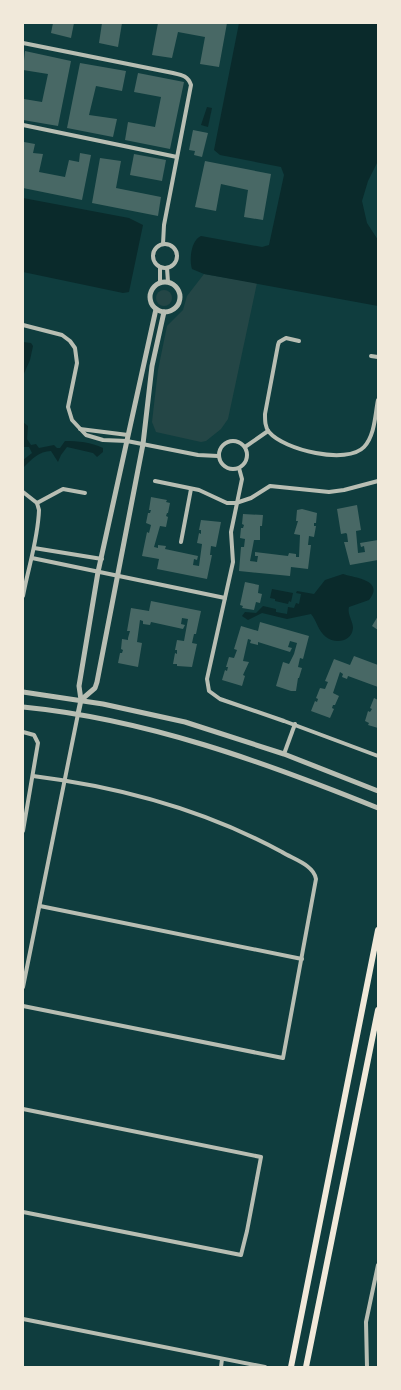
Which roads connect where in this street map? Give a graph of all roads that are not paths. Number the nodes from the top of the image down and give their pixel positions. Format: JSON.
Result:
{"nodes":[{"id":1,"x":23,"y":43,"type":"edge"},
{"id":2,"x":23,"y":125,"type":"edge"},
{"id":3,"x":177,"y":157,"type":"junction"},
{"id":4,"x":163,"y":244,"type":"junction"},
{"id":5,"x":160,"y":267,"type":"junction"},
{"id":6,"x":167,"y":268,"type":"junction"},
{"id":7,"x":168,"y":282,"type":"junction"},
{"id":8,"x":160,"y":283,"type":"junction"},
{"id":9,"x":156,"y":309,"type":"junction"},
{"id":10,"x":164,"y":312,"type":"junction"},
{"id":11,"x":23,"y":325,"type":"edge"},
{"id":12,"x":299,"y":341,"type":"dead end"},
{"id":13,"x":371,"y":356,"type":"dead end"},
{"id":14,"x":378,"y":357,"type":"edge"},
{"id":15,"x":378,"y":400,"type":"edge"},
{"id":16,"x":80,"y":429,"type":"junction"},
{"id":17,"x":268,"y":431,"type":"junction"},
{"id":18,"x":128,"y":435,"type":"junction"},
{"id":19,"x":127,"y":441,"type":"junction"},
{"id":20,"x":143,"y":444,"type":"junction"},
{"id":21,"x":245,"y":447,"type":"junction"},
{"id":22,"x":218,"y":456,"type":"junction"},
{"id":23,"x":239,"y":468,"type":"junction"},
{"id":24,"x":155,"y":481,"type":"dead end"},
{"id":25,"x":378,"y":481,"type":"edge"},
{"id":26,"x":191,"y":489,"type":"junction"},
{"id":27,"x":23,"y":492,"type":"edge"},
{"id":28,"x":85,"y":493,"type":"dead end"},
{"id":29,"x":36,"y":503,"type":"junction"},
{"id":30,"x":236,"y":503,"type":"junction"},
{"id":31,"x":181,"y":542,"type":"dead end"},
{"id":32,"x":34,"y":548,"type":"junction"},
{"id":33,"x":32,"y":558,"type":"junction"},
{"id":34,"x":102,"y":559,"type":"junction"},
{"id":35,"x":98,"y":572,"type":"junction"},
{"id":36,"x":117,"y":576,"type":"junction"},
{"id":37,"x":23,"y":596,"type":"edge"},
{"id":38,"x":225,"y":598,"type":"junction"},
{"id":39,"x":23,"y":692,"type":"edge"},
{"id":40,"x":81,"y":700,"type":"junction"},
{"id":41,"x":23,"y":706,"type":"edge"},
{"id":42,"x":78,"y":714,"type":"junction"},
{"id":43,"x":295,"y":724,"type":"junction"},
{"id":44,"x":23,"y":732,"type":"edge"},
{"id":45,"x":284,"y":754,"type":"junction"},
{"id":46,"x":378,"y":756,"type":"edge"},
{"id":47,"x":33,"y":776,"type":"junction"},
{"id":48,"x":65,"y":780,"type":"junction"},
{"id":49,"x":378,"y":791,"type":"edge"},
{"id":50,"x":378,"y":808,"type":"edge"},
{"id":51,"x":23,"y":830,"type":"edge"},
{"id":52,"x":40,"y":906,"type":"junction"},
{"id":53,"x":378,"y":930,"type":"edge"},
{"id":54,"x":302,"y":959,"type":"junction"},
{"id":55,"x":23,"y":987,"type":"edge"},
{"id":56,"x":23,"y":1006,"type":"edge"},
{"id":57,"x":378,"y":1010,"type":"edge"},
{"id":58,"x":23,"y":1109,"type":"edge"},
{"id":59,"x":23,"y":1212,"type":"edge"},
{"id":60,"x":378,"y":1265,"type":"edge"},
{"id":61,"x":376,"y":1284,"type":"edge"},
{"id":62,"x":23,"y":1319,"type":"edge"},
{"id":63,"x":222,"y":1359,"type":"junction"},
{"id":64,"x":221,"y":1367,"type":"edge"},
{"id":65,"x":264,"y":1367,"type":"edge"},
{"id":66,"x":291,"y":1367,"type":"edge"},
{"id":67,"x":306,"y":1367,"type":"edge"},
{"id":68,"x":366,"y":1367,"type":"edge"}],
"edges":[{"from":1,"to":3,"type":"street"},
{"from":2,"to":3,"type":"street"},
{"from":3,"to":4,"type":"street"},
{"from":4,"to":5,"type":"street"},
{"from":4,"to":6,"type":"street"},
{"from":5,"to":6,"type":"street"},
{"from":5,"to":8,"type":"street"},
{"from":6,"to":7,"type":"street"},
{"from":7,"to":8,"type":"street"},
{"from":7,"to":10,"type":"street"},
{"from":8,"to":9,"type":"street"},
{"from":9,"to":10,"type":"street"},
{"from":9,"to":18,"type":"street"},
{"from":10,"to":20,"type":"street"},
{"from":11,"to":16,"type":"street"},
{"from":12,"to":17,"type":"street"},
{"from":13,"to":14,"type":"street"},
{"from":15,"to":17,"type":"street"},
{"from":16,"to":18,"type":"street"},
{"from":16,"to":19,"type":"street"},
{"from":17,"to":21,"type":"street"},
{"from":18,"to":19,"type":"street"},
{"from":19,"to":20,"type":"street"},
{"from":19,"to":34,"type":"street"},
{"from":20,"to":22,"type":"street"},
{"from":20,"to":36,"type":"street"},
{"from":21,"to":22,"type":"street"},
{"from":21,"to":23,"type":"street"},
{"from":22,"to":23,"type":"street"},
{"from":23,"to":30,"type":"street"},
{"from":24,"to":26,"type":"street"},
{"from":25,"to":30,"type":"street"},
{"from":26,"to":30,"type":"street"},
{"from":26,"to":31,"type":"street"},
{"from":27,"to":29,"type":"street"},
{"from":28,"to":29,"type":"street"},
{"from":29,"to":32,"type":"street"},
{"from":30,"to":38,"type":"street"},
{"from":32,"to":33,"type":"street"},
{"from":32,"to":34,"type":"street"},
{"from":33,"to":35,"type":"street"},
{"from":33,"to":37,"type":"street"},
{"from":34,"to":35,"type":"street"},
{"from":35,"to":36,"type":"street"},
{"from":35,"to":40,"type":"street"},
{"from":36,"to":38,"type":"street"},
{"from":36,"to":40,"type":"street"},
{"from":38,"to":43,"type":"street"},
{"from":39,"to":40,"type":"street"},
{"from":40,"to":42,"type":"street"},
{"from":40,"to":45,"type":"street"},
{"from":41,"to":42,"type":"street"},
{"from":42,"to":48,"type":"street"},
{"from":42,"to":50,"type":"street"},
{"from":43,"to":45,"type":"street"},
{"from":43,"to":46,"type":"street"},
{"from":44,"to":47,"type":"street"},
{"from":45,"to":49,"type":"street"},
{"from":47,"to":48,"type":"street"},
{"from":47,"to":51,"type":"street"},
{"from":48,"to":52,"type":"street"},
{"from":48,"to":54,"type":"street"},
{"from":52,"to":54,"type":"street"},
{"from":52,"to":55,"type":"street"},
{"from":53,"to":66,"type":"main road"},
{"from":54,"to":56,"type":"street"},
{"from":57,"to":67,"type":"main road"},
{"from":58,"to":59,"type":"street"},
{"from":60,"to":61,"type":"street"},
{"from":61,"to":68,"type":"street"},
{"from":62,"to":63,"type":"street"},
{"from":63,"to":64,"type":"street"},
{"from":63,"to":65,"type":"street"}]}
